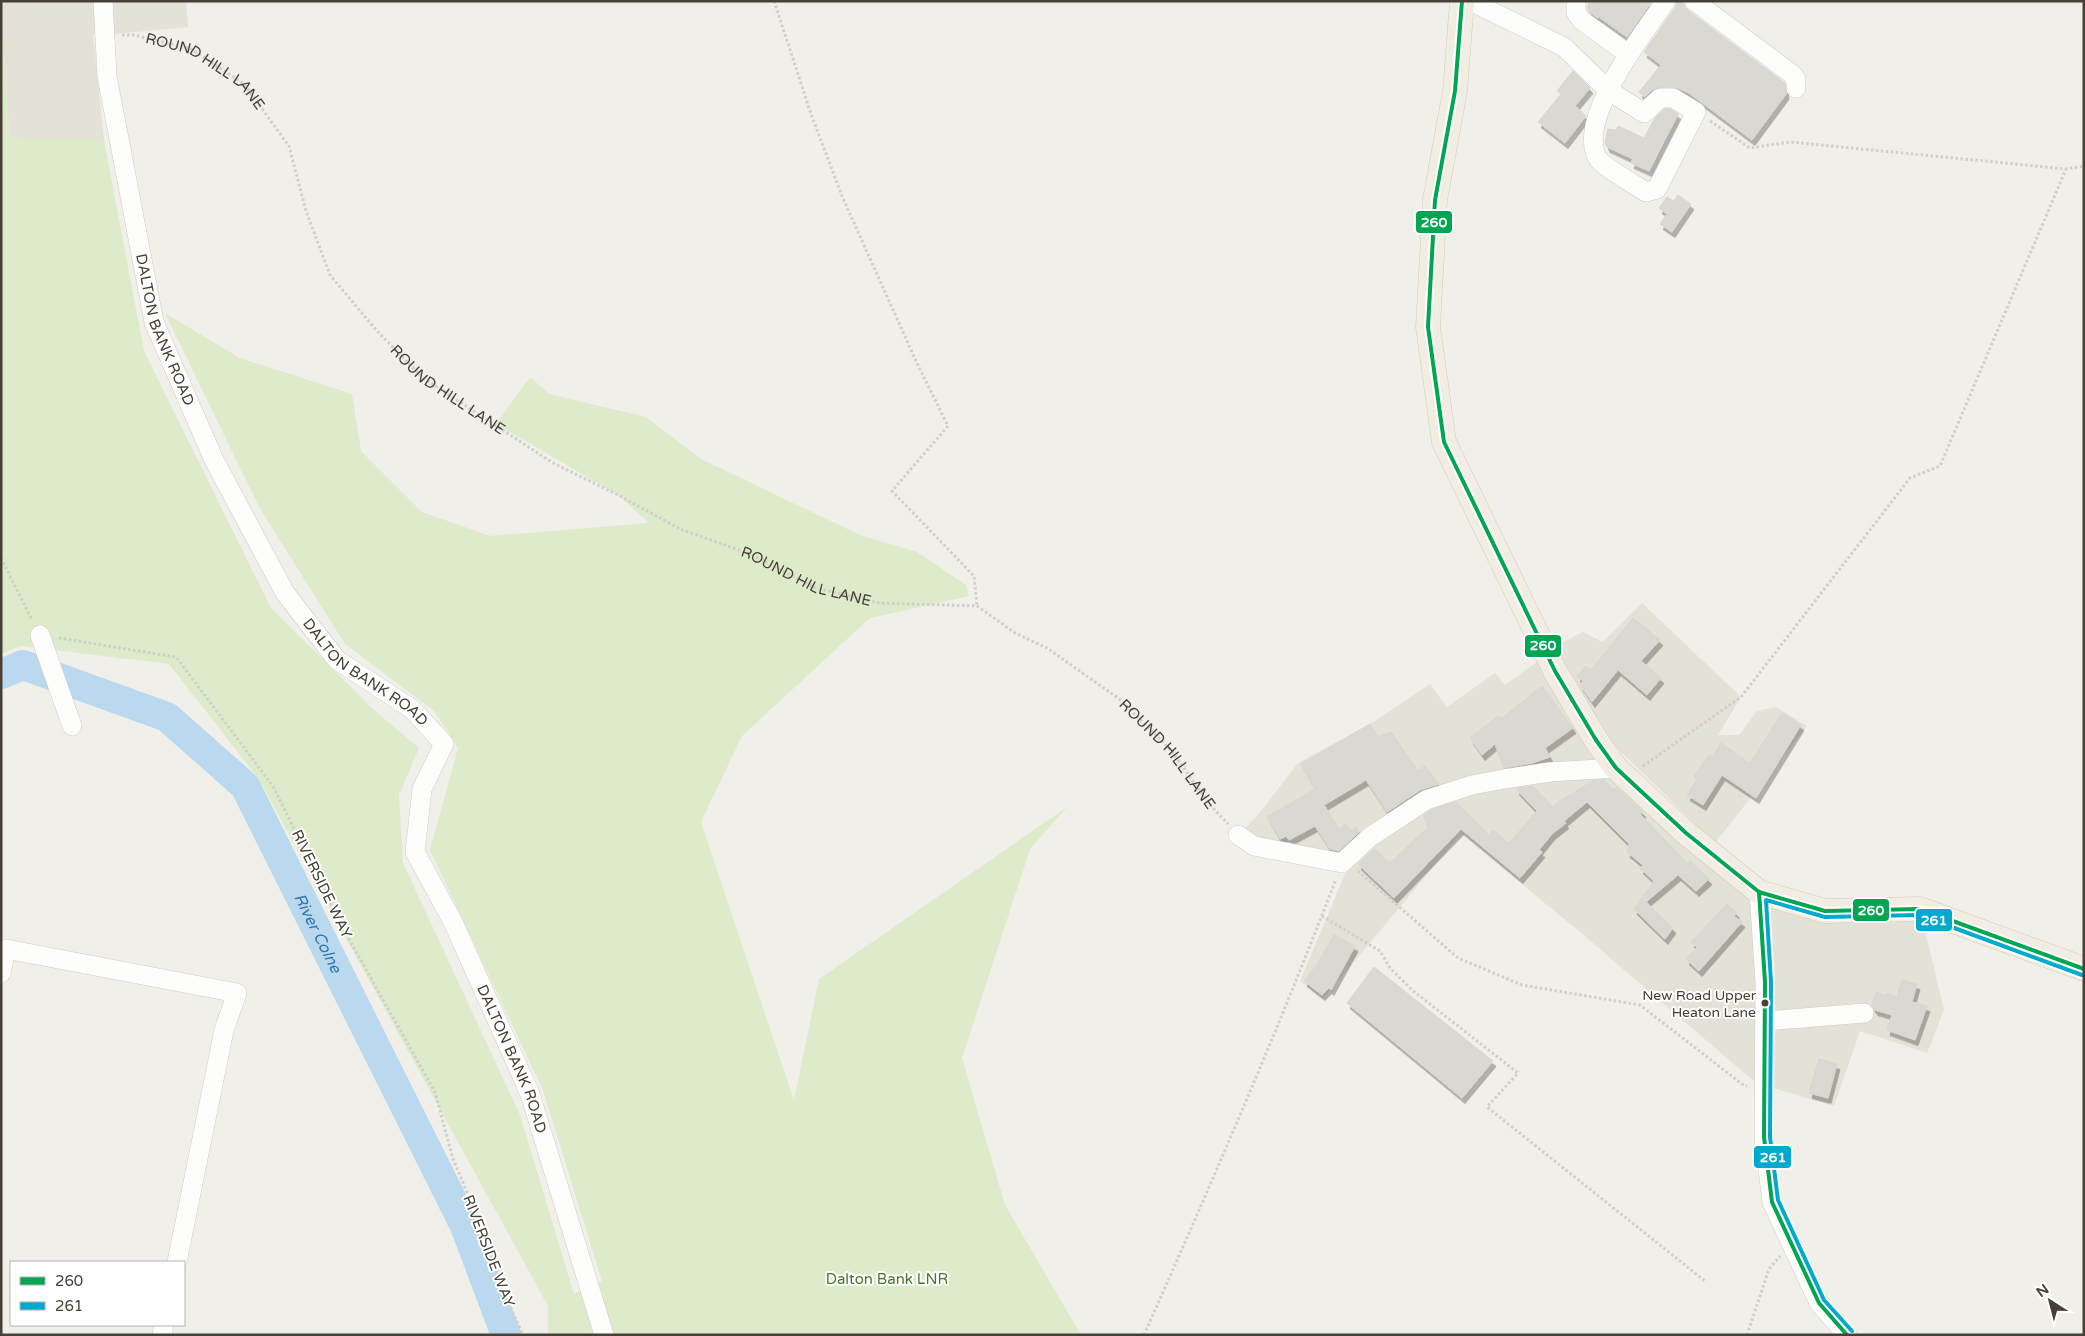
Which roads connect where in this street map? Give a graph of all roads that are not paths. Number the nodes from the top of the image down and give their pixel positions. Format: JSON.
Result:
{"nodes":[{"id":1,"x":103,"y":1,"type":"edge"},
{"id":2,"x":1462,"y":1,"type":"edge"},
{"id":3,"x":1470,"y":1,"type":"edge"},
{"id":4,"x":1576,"y":1,"type":"edge"},
{"id":5,"x":1666,"y":1,"type":"edge"},
{"id":6,"x":1694,"y":1,"type":"edge"},
{"id":7,"x":1628,"y":54,"type":"junction"},
{"id":8,"x":1796,"y":88,"type":"dead end"},
{"id":9,"x":1608,"y":90,"type":"junction"},
{"id":10,"x":40,"y":635,"type":"road end"},
{"id":11,"x":72,"y":726,"type":"dead end"},
{"id":12,"x":1621,"y":773,"type":"junction"},
{"id":13,"x":1238,"y":835,"type":"road end"},
{"id":14,"x":1759,"y":892,"type":"junction"},
{"id":15,"x":4,"y":949,"type":"edge"},
{"id":16,"x":2084,"y":968,"type":"edge"},
{"id":17,"x":1,"y":973,"type":"edge"},
{"id":18,"x":1864,"y":1013,"type":"dead end"},
{"id":19,"x":1765,"y":1021,"type":"junction"},
{"id":20,"x":177,"y":1261,"type":"edge"},
{"id":21,"x":604,"y":1335,"type":"edge"},
{"id":22,"x":1847,"y":1335,"type":"edge"}],
"edges":[{"from":1,"to":21,"type":"street","name":"DALTON BANK ROAD"},
{"from":2,"to":12,"type":"main road"},
{"from":3,"to":9,"type":"street"},
{"from":4,"to":7,"type":"street"},
{"from":5,"to":7,"type":"street"},
{"from":6,"to":8,"type":"street"},
{"from":7,"to":9,"type":"street"},
{"from":9,"to":9,"type":"street"},
{"from":10,"to":11,"type":"street"},
{"from":12,"to":13,"type":"street"},
{"from":12,"to":14,"type":"main road"},
{"from":14,"to":16,"type":"main road"},
{"from":14,"to":19,"type":"street"},
{"from":15,"to":17,"type":"street"},
{"from":15,"to":20,"type":"street"},
{"from":18,"to":19,"type":"street"},
{"from":19,"to":22,"type":"street"}]}
